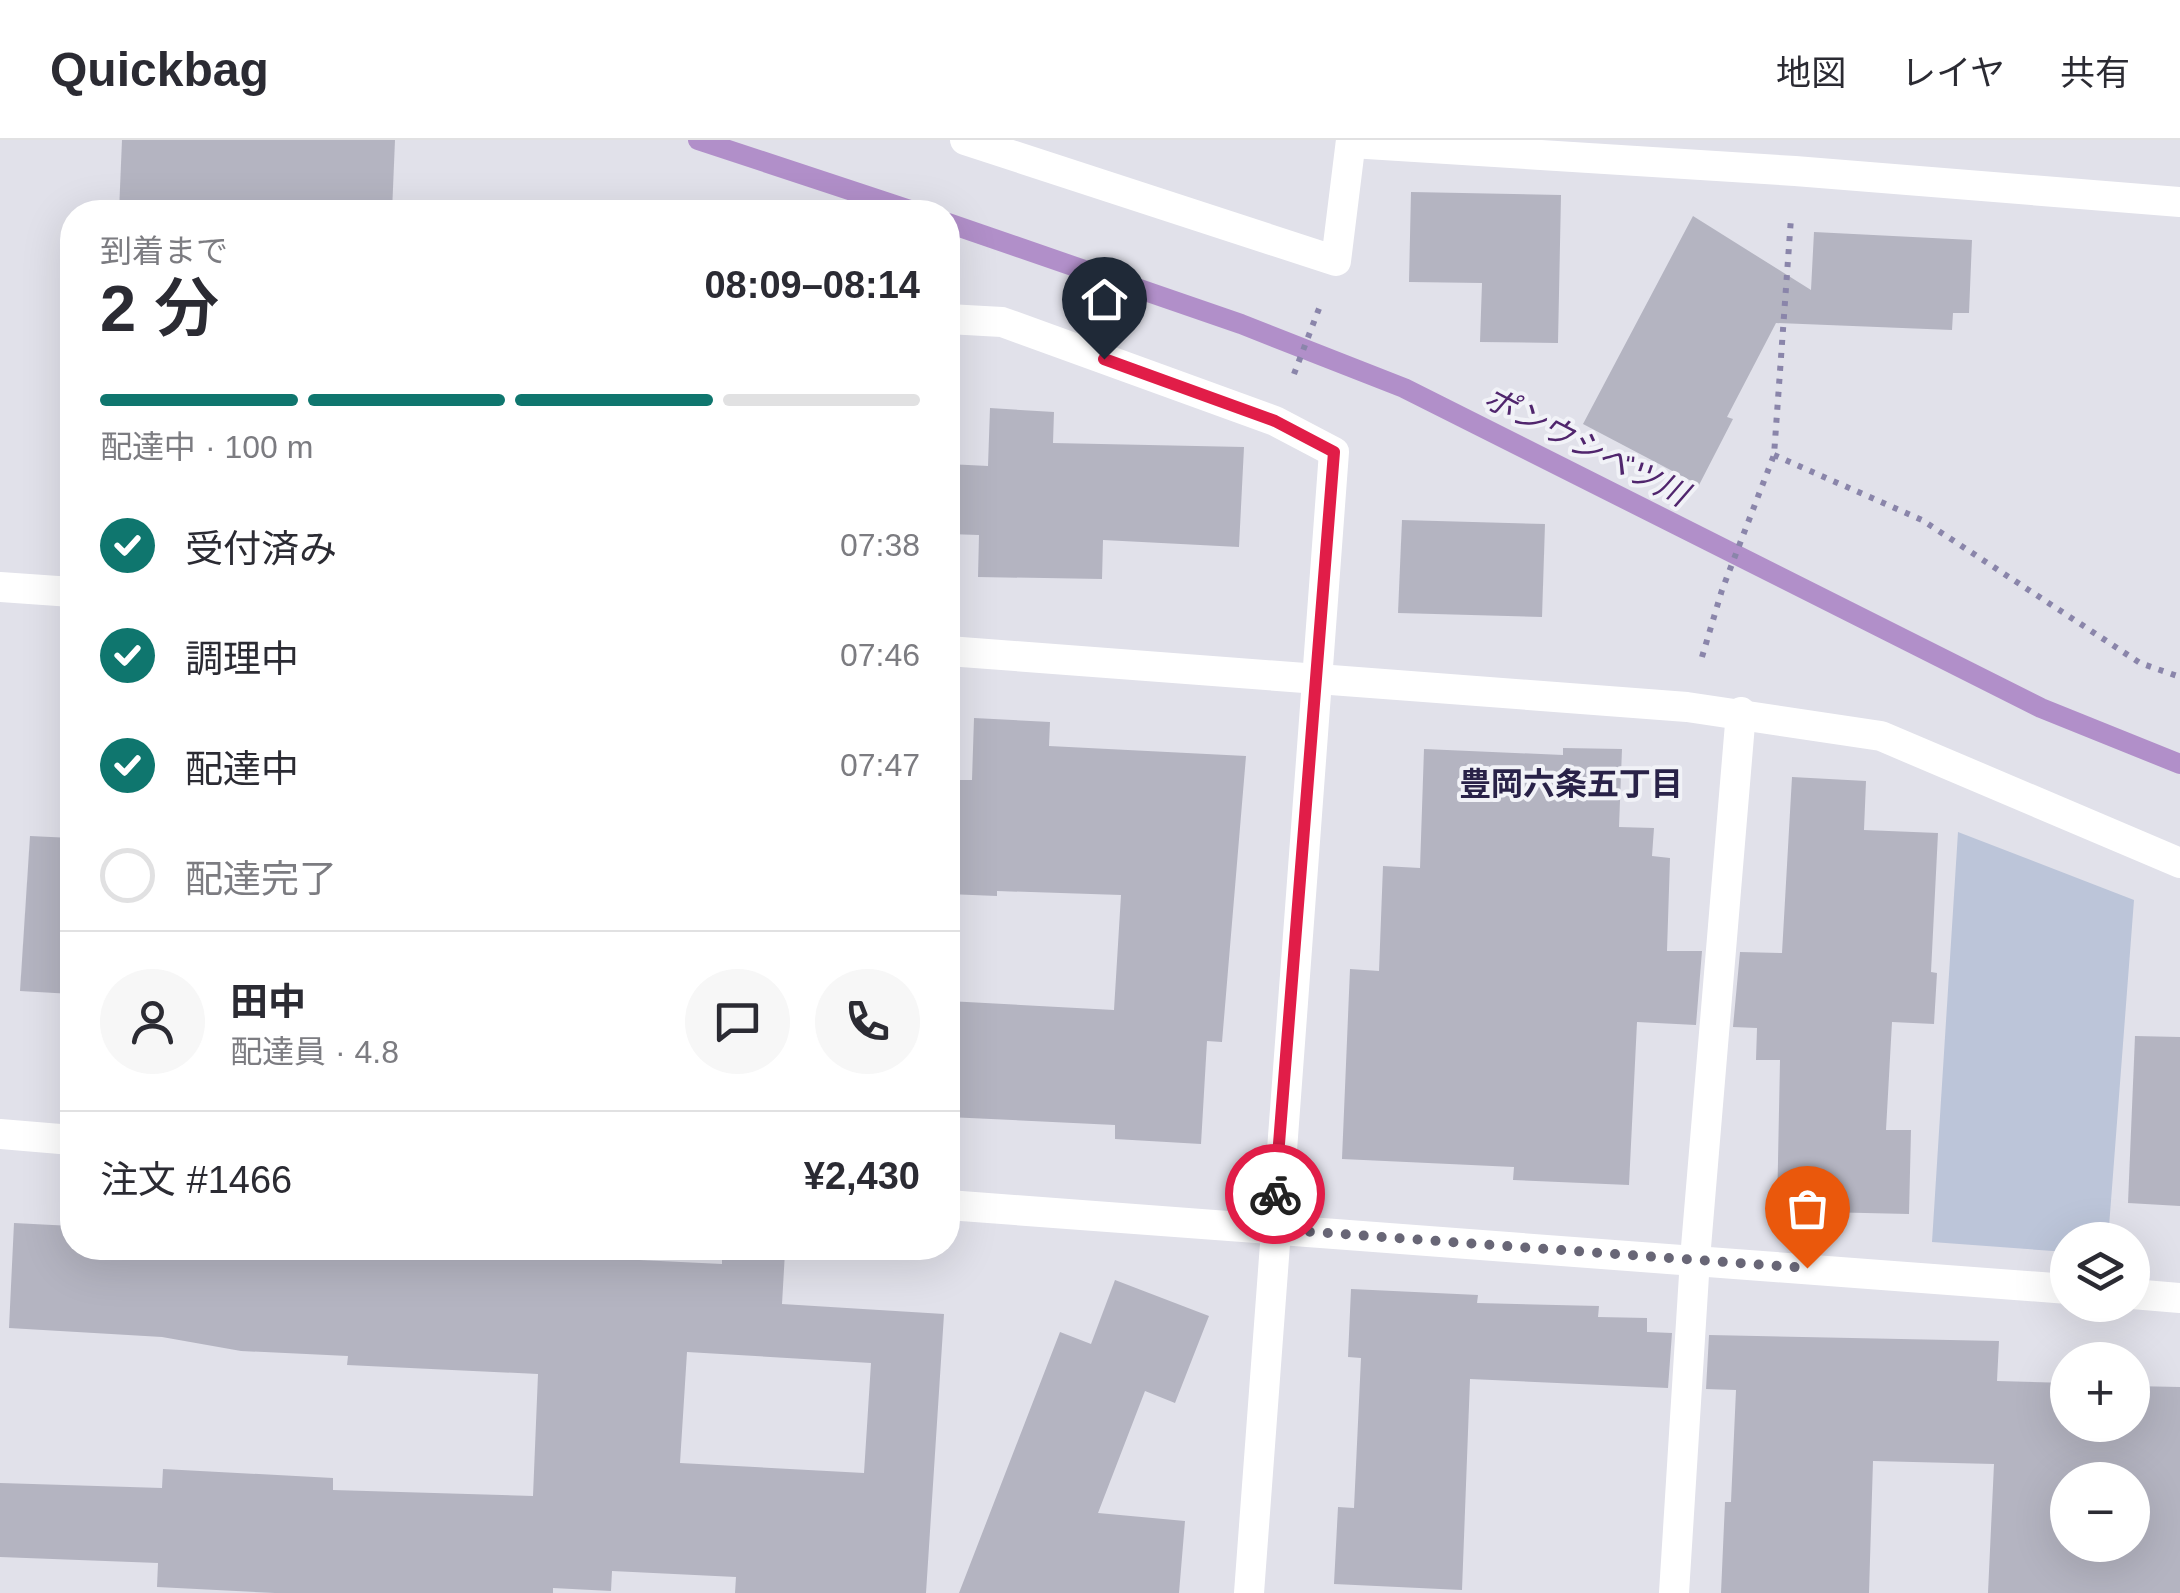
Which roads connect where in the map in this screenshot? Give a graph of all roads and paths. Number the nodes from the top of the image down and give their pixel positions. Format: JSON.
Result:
{"nodes":[{"id":1,"x":965,"y":140,"type":"edge"},
{"id":2,"x":1351,"y":141,"type":"edge"},
{"id":3,"x":1795,"y":171,"type":"junction"},
{"id":4,"x":2180,"y":202,"type":"edge"},
{"id":5,"x":1324,"y":294,"type":"dead end"},
{"id":6,"x":960,"y":320,"type":"edge"},
{"id":7,"x":1287,"y":390,"type":"dead end"},
{"id":8,"x":1774,"y":455,"type":"junction"},
{"id":9,"x":0,"y":587,"type":"edge"},
{"id":10,"x":60,"y":591,"type":"edge"},
{"id":11,"x":960,"y":652,"type":"edge"},
{"id":12,"x":1314,"y":676,"type":"junction"},
{"id":13,"x":2180,"y":677,"type":"edge"},
{"id":14,"x":1687,"y":706,"type":"junction"},
{"id":15,"x":1741,"y":712,"type":"junction"},
{"id":16,"x":2180,"y":863,"type":"edge"},
{"id":17,"x":0,"y":1134,"type":"edge"},
{"id":18,"x":60,"y":1139,"type":"edge"},
{"id":19,"x":960,"y":1206,"type":"edge"},
{"id":20,"x":1273,"y":1229,"type":"junction"},
{"id":21,"x":1695,"y":1259,"type":"junction"},
{"id":22,"x":2050,"y":1288,"type":"edge"},
{"id":23,"x":2150,"y":1296,"type":"edge"},
{"id":24,"x":2180,"y":1298,"type":"edge"},
{"id":25,"x":1248,"y":1593,"type":"edge"},
{"id":26,"x":1674,"y":1593,"type":"edge"}],
"edges":[{"from":1,"to":2,"type":"street"},
{"from":2,"to":3,"type":"street"},
{"from":3,"to":4,"type":"street"},
{"from":3,"to":8,"type":"path"},
{"from":5,"to":7,"type":"path"},
{"from":6,"to":12,"type":"street"},
{"from":8,"to":13,"type":"path"},
{"from":8,"to":14,"type":"path"},
{"from":9,"to":10,"type":"street"},
{"from":11,"to":12,"type":"street"},
{"from":12,"to":14,"type":"street"},
{"from":12,"to":20,"type":"street"},
{"from":14,"to":15,"type":"street"},
{"from":15,"to":16,"type":"street"},
{"from":15,"to":21,"type":"street"},
{"from":17,"to":18,"type":"street"},
{"from":19,"to":20,"type":"street"},
{"from":20,"to":21,"type":"street"},
{"from":20,"to":25,"type":"street"},
{"from":21,"to":22,"type":"street"},
{"from":21,"to":26,"type":"street"},
{"from":23,"to":24,"type":"street"}]}
